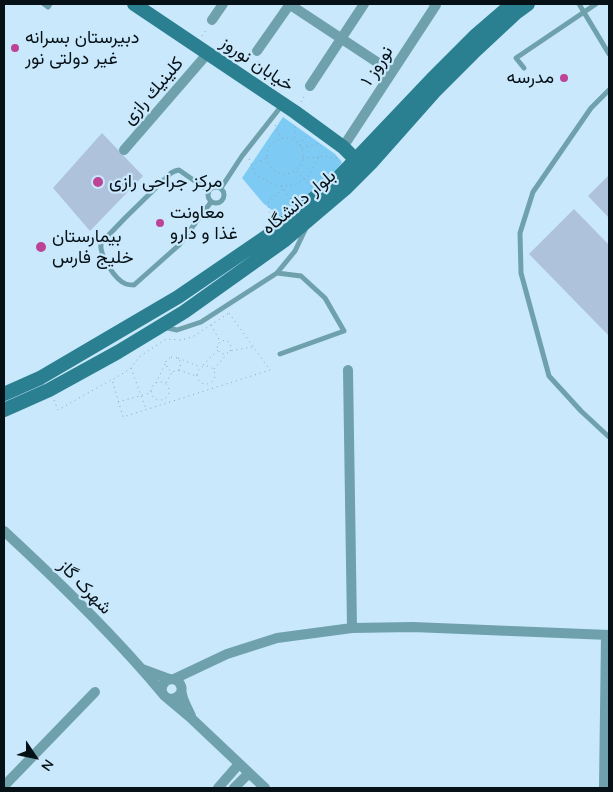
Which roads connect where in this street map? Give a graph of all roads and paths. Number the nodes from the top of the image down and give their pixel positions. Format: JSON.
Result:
{"nodes":[{"id":1,"x":44,"y":4,"type":"edge"},
{"id":2,"x":50,"y":4,"type":"edge"},
{"id":3,"x":223,"y":4,"type":"edge"},
{"id":4,"x":289,"y":4,"type":"edge"},
{"id":5,"x":364,"y":4,"type":"edge"},
{"id":6,"x":434,"y":4,"type":"edge"},
{"id":7,"x":512,"y":4,"type":"edge"},
{"id":8,"x":528,"y":4,"type":"edge"},
{"id":9,"x":579,"y":4,"type":"edge"},
{"id":10,"x":596,"y":4,"type":"edge"},
{"id":11,"x":142,"y":6,"type":"edge"},
{"id":12,"x":583,"y":12,"type":"junction"},
{"id":13,"x":212,"y":20,"type":"joint"},
{"id":14,"x":341,"y":38,"type":"junction"},
{"id":15,"x":202,"y":49,"type":"junction"},
{"id":16,"x":257,"y":51,"type":"joint"},
{"id":17,"x":609,"y":54,"type":"edge"},
{"id":18,"x":524,"y":68,"type":"dead end"},
{"id":19,"x":392,"y":72,"type":"junction"},
{"id":20,"x":245,"y":78,"type":"junction"},
{"id":21,"x":310,"y":86,"type":"dead end"},
{"id":22,"x":609,"y":90,"type":"edge"},
{"id":23,"x":284,"y":104,"type":"junction"},
{"id":24,"x":272,"y":119,"type":"junction"},
{"id":25,"x":281,"y":138,"type":"junction"},
{"id":26,"x":338,"y":148,"type":"junction"},
{"id":27,"x":301,"y":149,"type":"junction"},
{"id":28,"x":124,"y":150,"type":"dead end"},
{"id":29,"x":246,"y":151,"type":"junction"},
{"id":30,"x":319,"y":156,"type":"junction"},
{"id":31,"x":266,"y":158,"type":"junction"},
{"id":32,"x":303,"y":158,"type":"junction"},
{"id":33,"x":356,"y":160,"type":"junction"},
{"id":34,"x":251,"y":165,"type":"junction"},
{"id":35,"x":296,"y":170,"type":"junction"},
{"id":36,"x":304,"y":179,"type":"junction"},
{"id":37,"x":280,"y":186,"type":"junction"},
{"id":38,"x":220,"y":188,"type":"junction"},
{"id":39,"x":283,"y":189,"type":"junction"},
{"id":40,"x":209,"y":191,"type":"junction"},
{"id":41,"x":318,"y":195,"type":"junction"},
{"id":42,"x":211,"y":202,"type":"junction"},
{"id":43,"x":294,"y":215,"type":"junction"},
{"id":44,"x":310,"y":219,"type":"junction"},
{"id":45,"x":278,"y":228,"type":"junction"},
{"id":46,"x":277,"y":273,"type":"junction"},
{"id":47,"x":211,"y":325,"type":"junction"},
{"id":48,"x":160,"y":326,"type":"junction"},
{"id":49,"x":220,"y":342,"type":"junction"},
{"id":50,"x":253,"y":347,"type":"junction"},
{"id":51,"x":218,"y":350,"type":"junction"},
{"id":52,"x":230,"y":351,"type":"junction"},
{"id":53,"x":226,"y":354,"type":"junction"},
{"id":54,"x":280,"y":354,"type":"dead end"},
{"id":55,"x":178,"y":358,"type":"junction"},
{"id":56,"x":166,"y":361,"type":"junction"},
{"id":57,"x":202,"y":367,"type":"junction"},
{"id":58,"x":131,"y":368,"type":"junction"},
{"id":59,"x":179,"y":370,"type":"junction"},
{"id":60,"x":214,"y":370,"type":"junction"},
{"id":61,"x":348,"y":370,"type":"dead end"},
{"id":62,"x":172,"y":372,"type":"junction"},
{"id":63,"x":196,"y":376,"type":"junction"},
{"id":64,"x":112,"y":380,"type":"junction"},
{"id":65,"x":211,"y":382,"type":"junction"},
{"id":66,"x":156,"y":384,"type":"junction"},
{"id":67,"x":166,"y":384,"type":"junction"},
{"id":68,"x":213,"y":388,"type":"junction"},
{"id":69,"x":49,"y":390,"type":"junction"},
{"id":70,"x":151,"y":392,"type":"junction"},
{"id":71,"x":4,"y":394,"type":"edge"},
{"id":72,"x":142,"y":395,"type":"junction"},
{"id":73,"x":161,"y":400,"type":"junction"},
{"id":74,"x":118,"y":402,"type":"junction"},
{"id":75,"x":162,"y":405,"type":"junction"},
{"id":76,"x":4,"y":410,"type":"edge"},
{"id":77,"x":146,"y":410,"type":"junction"},
{"id":78,"x":609,"y":437,"type":"edge"},
{"id":79,"x":4,"y":531,"type":"edge"},
{"id":80,"x":352,"y":628,"type":"junction"},
{"id":81,"x":608,"y":635,"type":"edge"},
{"id":82,"x":202,"y":667,"type":"junction"},
{"id":83,"x":142,"y":668,"type":"junction"},
{"id":84,"x":172,"y":679,"type":"junction"},
{"id":85,"x":182,"y":690,"type":"junction"},
{"id":86,"x":95,"y":692,"type":"dead end"},
{"id":87,"x":165,"y":696,"type":"junction"},
{"id":88,"x":192,"y":719,"type":"junction"},
{"id":89,"x":239,"y":764,"type":"junction"},
{"id":90,"x":249,"y":773,"type":"junction"},
{"id":91,"x":4,"y":786,"type":"edge"},
{"id":92,"x":218,"y":788,"type":"edge"},
{"id":93,"x":234,"y":788,"type":"edge"},
{"id":94,"x":264,"y":788,"type":"edge"},
{"id":95,"x":604,"y":788,"type":"edge"}],
"edges":[{"from":1,"to":2,"type":"lane"},
{"from":3,"to":13,"type":"street"},
{"from":4,"to":14,"type":"street"},
{"from":4,"to":16,"type":"street"},
{"from":5,"to":14,"type":"street"},
{"from":6,"to":19,"type":"street","name":"نوروز ۱"},
{"from":7,"to":33,"type":"main road","name":"بلوار دانشگاه"},
{"from":8,"to":44,"type":"main road","name":"بلوار دانشگاه"},
{"from":9,"to":12,"type":"lane"},
{"from":10,"to":12,"type":"lane"},
{"from":11,"to":15,"type":"main road","name":"خیابان نوروز"},
{"from":12,"to":17,"type":"lane"},
{"from":12,"to":18,"type":"lane"},
{"from":13,"to":15,"type":"path"},
{"from":14,"to":19,"type":"street"},
{"from":14,"to":21,"type":"street"},
{"from":15,"to":20,"type":"main road","name":"خیابان نوروز"},
{"from":15,"to":28,"type":"street","name":"كلينيك رازی"},
{"from":16,"to":20,"type":"path"},
{"from":19,"to":26,"type":"street","name":"نوروز ۱"},
{"from":20,"to":23,"type":"main road","name":"خیابان نوروز"},
{"from":22,"to":78,"type":"lane"},
{"from":23,"to":24,"type":"lane"},
{"from":23,"to":26,"type":"main road","name":"خیابان نوروز"},
{"from":24,"to":25,"type":"path"},
{"from":24,"to":29,"type":"lane"},
{"from":25,"to":27,"type":"path"},
{"from":25,"to":31,"type":"path"},
{"from":26,"to":27,"type":"path"},
{"from":26,"to":30,"type":"path"},
{"from":26,"to":33,"type":"main road","name":"خیابان نوروز"},
{"from":27,"to":32,"type":"path"},
{"from":29,"to":34,"type":"path"},
{"from":29,"to":38,"type":"lane"},
{"from":30,"to":32,"type":"path"},
{"from":30,"to":36,"type":"path"},
{"from":31,"to":34,"type":"path"},
{"from":31,"to":35,"type":"path"},
{"from":32,"to":35,"type":"path"},
{"from":33,"to":41,"type":"main road","name":"بلوار دانشگاه"},
{"from":34,"to":37,"type":"path"},
{"from":35,"to":36,"type":"path"},
{"from":36,"to":37,"type":"path"},
{"from":36,"to":41,"type":"path"},
{"from":37,"to":39,"type":"path"},
{"from":38,"to":40,"type":"lane"},
{"from":38,"to":42,"type":"lane"},
{"from":39,"to":43,"type":"path"},
{"from":39,"to":45,"type":"path"},
{"from":40,"to":42,"type":"lane"},
{"from":40,"to":42,"type":"lane"},
{"from":41,"to":43,"type":"main road","name":"بلوار دانشگاه"},
{"from":43,"to":45,"type":"main road","name":"بلوار دانشگاه"},
{"from":44,"to":46,"type":"lane"},
{"from":44,"to":48,"type":"main road","name":"بلوار دانشگاه"},
{"from":45,"to":71,"type":"main road","name":"بلوار دانشگاه"},
{"from":46,"to":48,"type":"lane"},
{"from":46,"to":54,"type":"lane"},
{"from":47,"to":49,"type":"path"},
{"from":47,"to":50,"type":"path"},
{"from":47,"to":58,"type":"path"},
{"from":48,"to":69,"type":"main road","name":"بلوار دانشگاه"},
{"from":49,"to":51,"type":"path"},
{"from":49,"to":52,"type":"path"},
{"from":50,"to":52,"type":"path"},
{"from":50,"to":68,"type":"path"},
{"from":51,"to":53,"type":"path"},
{"from":51,"to":57,"type":"path"},
{"from":52,"to":53,"type":"path"},
{"from":53,"to":60,"type":"path"},
{"from":55,"to":56,"type":"path"},
{"from":55,"to":57,"type":"path"},
{"from":55,"to":59,"type":"path"},
{"from":56,"to":62,"type":"path"},
{"from":56,"to":66,"type":"path"},
{"from":57,"to":60,"type":"path"},
{"from":57,"to":63,"type":"path"},
{"from":58,"to":64,"type":"path"},
{"from":58,"to":72,"type":"path"},
{"from":59,"to":62,"type":"path"},
{"from":59,"to":63,"type":"path"},
{"from":60,"to":65,"type":"path"},
{"from":61,"to":80,"type":"street"},
{"from":62,"to":67,"type":"path"},
{"from":63,"to":65,"type":"path"},
{"from":64,"to":69,"type":"path"},
{"from":64,"to":74,"type":"path"},
{"from":65,"to":68,"type":"path"},
{"from":66,"to":67,"type":"path"},
{"from":66,"to":70,"type":"path"},
{"from":67,"to":73,"type":"path"},
{"from":68,"to":75,"type":"path"},
{"from":69,"to":76,"type":"main road","name":"بلوار دانشگاه"},
{"from":70,"to":72,"type":"path"},
{"from":70,"to":73,"type":"path"},
{"from":72,"to":74,"type":"path"},
{"from":72,"to":77,"type":"path"},
{"from":73,"to":75,"type":"path"},
{"from":74,"to":77,"type":"path"},
{"from":75,"to":77,"type":"path"},
{"from":79,"to":83,"type":"street","name":"شهرک گاز"},
{"from":80,"to":81,"type":"street"},
{"from":80,"to":82,"type":"street"},
{"from":81,"to":95,"type":"street"},
{"from":82,"to":84,"type":"street"},
{"from":82,"to":85,"type":"street"},
{"from":83,"to":84,"type":"street"},
{"from":83,"to":87,"type":"street","name":"شهرک گاز"},
{"from":84,"to":85,"type":"street"},
{"from":84,"to":87,"type":"street"},
{"from":85,"to":87,"type":"street"},
{"from":85,"to":88,"type":"street"},
{"from":86,"to":91,"type":"street"},
{"from":87,"to":88,"type":"street","name":"شهرک گاز"},
{"from":88,"to":89,"type":"street","name":"شهرک گاز"},
{"from":89,"to":90,"type":"street","name":"شهرک گاز"},
{"from":89,"to":92,"type":"street"},
{"from":90,"to":93,"type":"street"},
{"from":90,"to":94,"type":"street","name":"شهرک گاز"}]}
